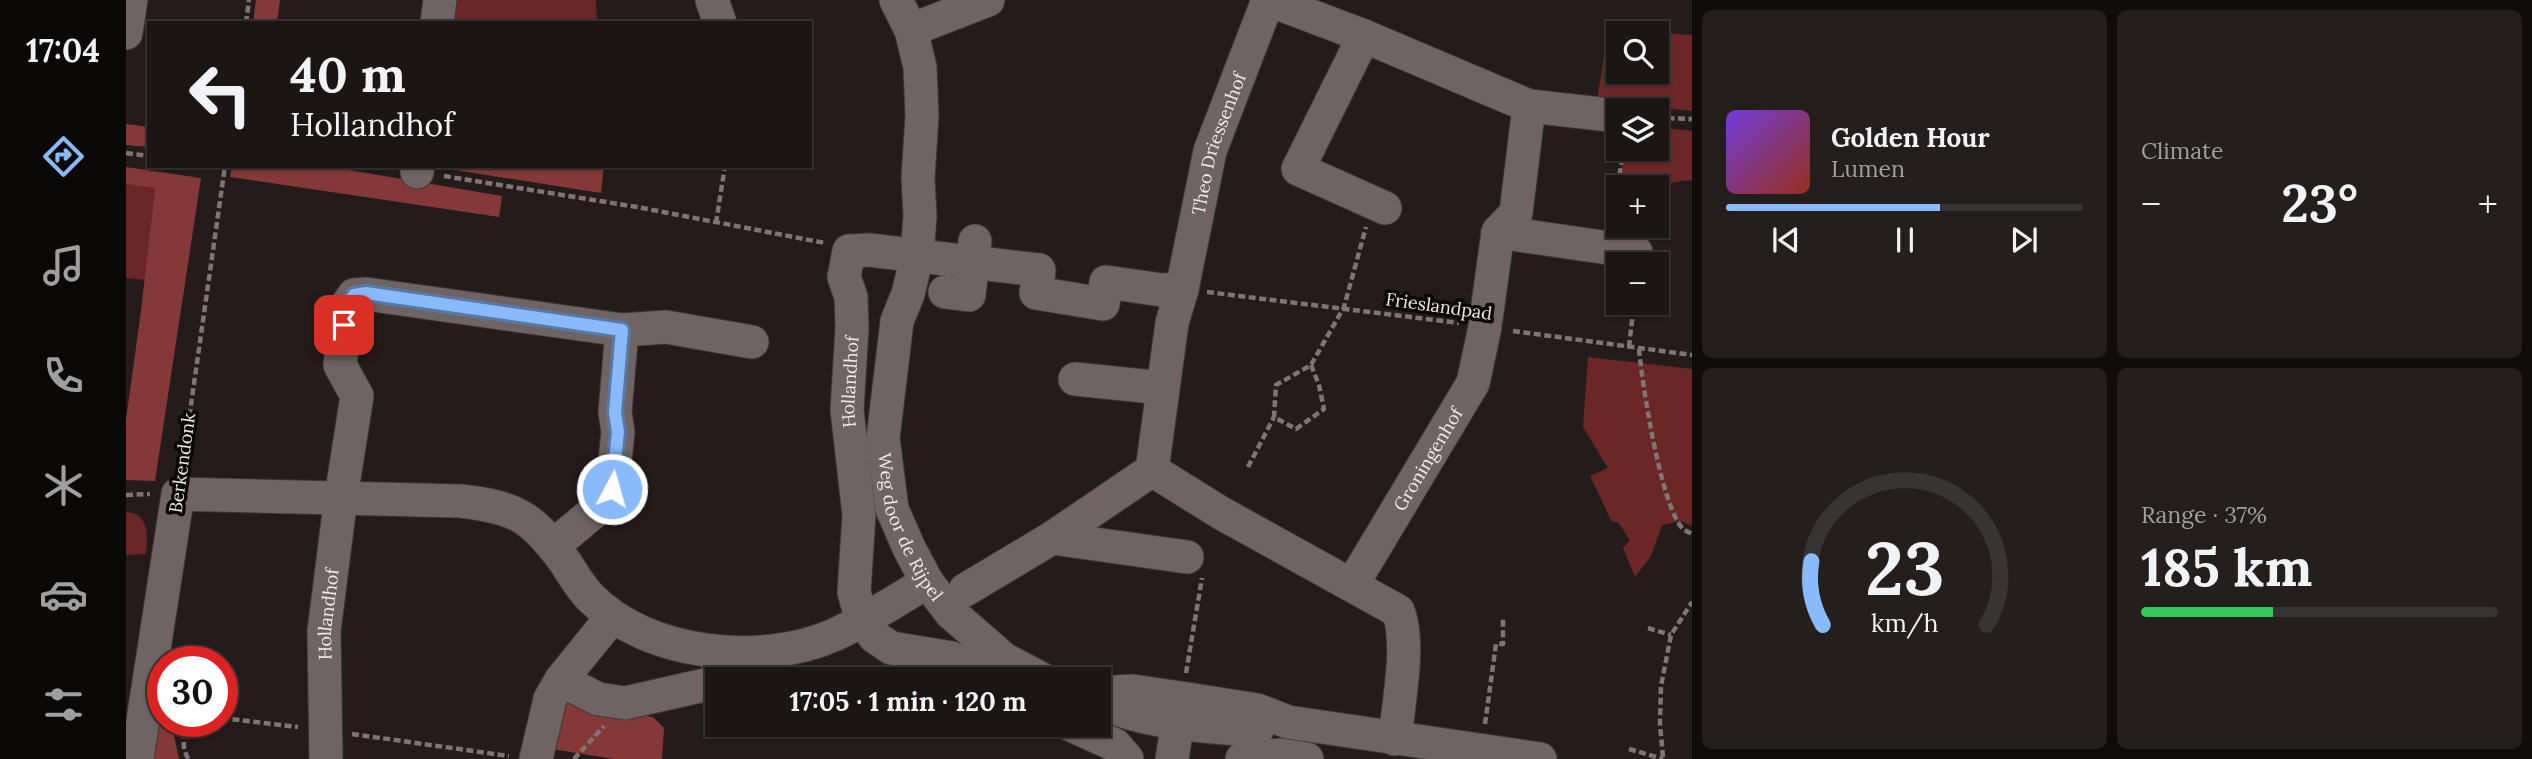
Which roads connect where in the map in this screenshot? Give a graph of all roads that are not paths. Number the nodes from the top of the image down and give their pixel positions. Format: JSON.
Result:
{"nodes":[{"id":1,"x":131,"y":0,"type":"edge"},
{"id":2,"x":440,"y":0,"type":"edge"},
{"id":3,"x":712,"y":0,"type":"edge"},
{"id":4,"x":897,"y":0,"type":"edge"},
{"id":5,"x":988,"y":0,"type":"edge"},
{"id":6,"x":1269,"y":0,"type":"edge"},
{"id":7,"x":437,"y":21,"type":"edge"},
{"id":8,"x":719,"y":21,"type":"edge"},
{"id":9,"x":911,"y":30,"type":"junction"},
{"id":10,"x":126,"y":33,"type":"edge"},
{"id":11,"x":1364,"y":37,"type":"junction"},
{"id":12,"x":1529,"y":106,"type":"junction"},
{"id":13,"x":1606,"y":115,"type":"edge"},
{"id":14,"x":1378,"y":205,"type":"road end"},
{"id":15,"x":1498,"y":232,"type":"junction"},
{"id":16,"x":948,"y":238,"type":"dead end"},
{"id":17,"x":1636,"y":252,"type":"dead end"},
{"id":18,"x":904,"y":254,"type":"junction"},
{"id":19,"x":973,"y":264,"type":"junction"},
{"id":20,"x":1182,"y":289,"type":"junction"},
{"id":21,"x":945,"y":292,"type":"dead end"},
{"id":22,"x":622,"y":330,"type":"junction"},
{"id":23,"x":752,"y":342,"type":"dead end"},
{"id":24,"x":1075,"y":379,"type":"dead end"},
{"id":25,"x":1163,"y":388,"type":"junction"},
{"id":26,"x":1152,"y":470,"type":"junction"},
{"id":27,"x":341,"y":497,"type":"junction"},
{"id":28,"x":1052,"y":538,"type":"junction"},
{"id":29,"x":553,"y":546,"type":"junction"},
{"id":30,"x":1196,"y":561,"type":"road end"},
{"id":31,"x":927,"y":582,"type":"junction"},
{"id":32,"x":1352,"y":585,"type":"junction"},
{"id":33,"x":965,"y":590,"type":"dead end"},
{"id":34,"x":612,"y":617,"type":"junction"},
{"id":35,"x":862,"y":621,"type":"junction"},
{"id":36,"x":733,"y":666,"type":"edge"},
{"id":37,"x":964,"y":667,"type":"edge"},
{"id":38,"x":1019,"y":667,"type":"edge"},
{"id":39,"x":561,"y":680,"type":"junction"},
{"id":40,"x":705,"y":683,"type":"edge"},
{"id":41,"x":1111,"y":692,"type":"edge"},
{"id":42,"x":1111,"y":708,"type":"edge"},
{"id":43,"x":1179,"y":710,"type":"junction"},
{"id":44,"x":1097,"y":737,"type":"edge"},
{"id":45,"x":1395,"y":739,"type":"junction"},
{"id":46,"x":325,"y":744,"type":"edge"},
{"id":47,"x":528,"y":758,"type":"edge"},
{"id":48,"x":137,"y":759,"type":"edge"},
{"id":49,"x":1128,"y":759,"type":"edge"},
{"id":50,"x":1172,"y":759,"type":"edge"},
{"id":51,"x":1242,"y":759,"type":"edge"},
{"id":52,"x":1307,"y":759,"type":"edge"},
{"id":53,"x":1540,"y":759,"type":"edge"}],
"edges":[{"from":1,"to":10,"type":"street"},
{"from":2,"to":7,"type":"street"},
{"from":3,"to":8,"type":"street"},
{"from":4,"to":9,"type":"street","name":"Weg door de Rijpel"},
{"from":5,"to":9,"type":"street"},
{"from":6,"to":11,"type":"street","name":"Theo Driessenhof"},
{"from":6,"to":20,"type":"street","name":"Theo Driessenhof"},
{"from":9,"to":18,"type":"street","name":"Weg door de Rijpel"},
{"from":11,"to":12,"type":"street","name":"Theo Driessenhof"},
{"from":11,"to":14,"type":"street"},
{"from":12,"to":13,"type":"street","name":"Theo Driessenhof"},
{"from":12,"to":15,"type":"street"},
{"from":15,"to":17,"type":"street"},
{"from":15,"to":32,"type":"street","name":"Groningenhof"},
{"from":16,"to":19,"type":"street"},
{"from":18,"to":19,"type":"street"},
{"from":18,"to":31,"type":"street","name":"Weg door de Rijpel"},
{"from":18,"to":35,"type":"street","name":"Hollandhof"},
{"from":19,"to":20,"type":"street"},
{"from":19,"to":21,"type":"street"},
{"from":20,"to":25,"type":"street"},
{"from":22,"to":23,"type":"street"},
{"from":22,"to":27,"type":"street","name":"Hollandhof"},
{"from":22,"to":29,"type":"street"},
{"from":24,"to":25,"type":"street"},
{"from":25,"to":26,"type":"street"},
{"from":26,"to":28,"type":"street"},
{"from":26,"to":32,"type":"street"},
{"from":27,"to":29,"type":"street"},
{"from":27,"to":46,"type":"street","name":"Hollandhof"},
{"from":27,"to":48,"type":"street","name":"Berkendonk"},
{"from":28,"to":30,"type":"street"},
{"from":28,"to":33,"type":"street"},
{"from":29,"to":34,"type":"street"},
{"from":31,"to":35,"type":"street"},
{"from":31,"to":38,"type":"street","name":"Weg door de Rijpel"},
{"from":32,"to":45,"type":"street"},
{"from":34,"to":36,"type":"street"},
{"from":34,"to":39,"type":"street"},
{"from":35,"to":36,"type":"street"},
{"from":35,"to":37,"type":"street"},
{"from":39,"to":40,"type":"street"},
{"from":39,"to":47,"type":"street"},
{"from":41,"to":43,"type":"street"},
{"from":42,"to":43,"type":"street"},
{"from":43,"to":45,"type":"street"},
{"from":43,"to":50,"type":"street"},
{"from":44,"to":49,"type":"street"},
{"from":45,"to":53,"type":"street"},
{"from":51,"to":52,"type":"street"}]}
